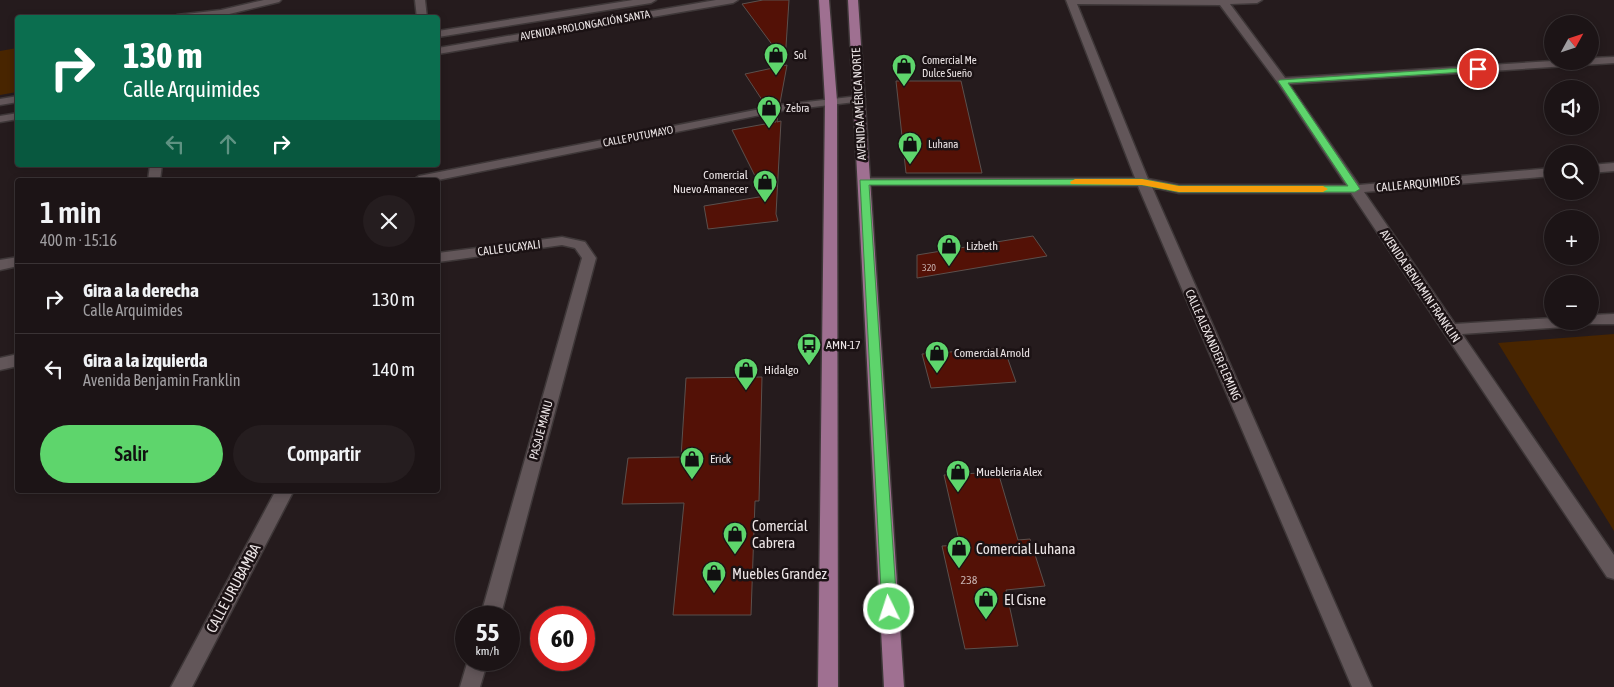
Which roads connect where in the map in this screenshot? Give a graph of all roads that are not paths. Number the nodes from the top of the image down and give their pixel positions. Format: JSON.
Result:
{"nodes":[{"id":1,"x":276,"y":0,"type":"edge"},
{"id":2,"x":420,"y":0,"type":"edge"},
{"id":3,"x":651,"y":0,"type":"edge"},
{"id":4,"x":733,"y":0,"type":"edge"},
{"id":5,"x":824,"y":0,"type":"edge"},
{"id":6,"x":853,"y":0,"type":"edge"},
{"id":7,"x":1071,"y":0,"type":"edge"},
{"id":8,"x":1257,"y":0,"type":"edge"},
{"id":9,"x":1223,"y":2,"type":"junction"},
{"id":10,"x":203,"y":15,"type":"edge"},
{"id":11,"x":422,"y":15,"type":"edge"},
{"id":12,"x":440,"y":34,"type":"edge"},
{"id":13,"x":440,"y":50,"type":"edge"},
{"id":14,"x":1614,"y":60,"type":"edge"},
{"id":15,"x":1282,"y":81,"type":"junction"},
{"id":16,"x":859,"y":99,"type":"junction"},
{"id":17,"x":15,"y":100,"type":"edge"},
{"id":18,"x":831,"y":101,"type":"junction"},
{"id":19,"x":0,"y":102,"type":"edge"},
{"id":20,"x":15,"y":116,"type":"edge"},
{"id":21,"x":0,"y":119,"type":"edge"},
{"id":22,"x":1614,"y":167,"type":"edge"},
{"id":23,"x":1599,"y":168,"type":"edge"},
{"id":24,"x":1544,"y":173,"type":"edge"},
{"id":25,"x":429,"y":178,"type":"edge"},
{"id":26,"x":864,"y":182,"type":"junction"},
{"id":27,"x":1142,"y":182,"type":"junction"},
{"id":28,"x":1355,"y":189,"type":"junction"},
{"id":29,"x":580,"y":245,"type":"joint"},
{"id":30,"x":440,"y":257,"type":"edge"},
{"id":31,"x":15,"y":262,"type":"edge"},
{"id":32,"x":0,"y":264,"type":"edge"},
{"id":33,"x":1614,"y":319,"type":"edge"},
{"id":34,"x":1599,"y":320,"type":"edge"},
{"id":35,"x":1544,"y":323,"type":"edge"},
{"id":36,"x":1450,"y":330,"type":"junction"},
{"id":37,"x":15,"y":361,"type":"edge"},
{"id":38,"x":0,"y":364,"type":"edge"},
{"id":39,"x":283,"y":493,"type":"edge"},
{"id":40,"x":1614,"y":571,"type":"edge"},
{"id":41,"x":493,"y":606,"type":"edge"},
{"id":42,"x":475,"y":671,"type":"edge"},
{"id":43,"x":181,"y":687,"type":"edge"},
{"id":44,"x":470,"y":687,"type":"edge"},
{"id":45,"x":828,"y":687,"type":"edge"},
{"id":46,"x":894,"y":687,"type":"edge"},
{"id":47,"x":1362,"y":687,"type":"edge"}],
"edges":[{"from":1,"to":10,"type":"street"},
{"from":2,"to":11,"type":"street"},
{"from":3,"to":12,"type":"street","name":"AVENIDA PROLONGACIÓN SANTA"},
{"from":4,"to":13,"type":"street","name":"AVENIDA PROLONGACIÓN SANTA"},
{"from":5,"to":18,"type":"main road"},
{"from":6,"to":16,"type":"main road","name":"AVENIDA AMÉRICA NORTE"},
{"from":7,"to":9,"type":"street"},
{"from":7,"to":27,"type":"street","name":"CALLE ALEXANDER FLEMING"},
{"from":8,"to":9,"type":"street"},
{"from":9,"to":15,"type":"street","name":"AVENIDA BENJAMIN FRANKLIN"},
{"from":14,"to":15,"type":"street"},
{"from":15,"to":28,"type":"street","name":"AVENIDA BENJAMIN FRANKLIN"},
{"from":16,"to":18,"type":"street","name":"CALLE PUTUMAYO"},
{"from":16,"to":26,"type":"main road","name":"AVENIDA AMÉRICA NORTE"},
{"from":17,"to":19,"type":"street"},
{"from":18,"to":25,"type":"street","name":"CALLE PUTUMAYO"},
{"from":18,"to":45,"type":"main road"},
{"from":20,"to":21,"type":"street"},
{"from":22,"to":23,"type":"street"},
{"from":24,"to":28,"type":"street","name":"CALLE ARQUIMIDES"},
{"from":26,"to":27,"type":"street","name":"CALLE ARQUIMIDES"},
{"from":26,"to":46,"type":"main road","name":"AVENIDA AMÉRICA NORTE"},
{"from":27,"to":28,"type":"street","name":"CALLE ARQUIMIDES"},
{"from":27,"to":47,"type":"street","name":"CALLE ALEXANDER FLEMING"},
{"from":28,"to":36,"type":"street","name":"AVENIDA BENJAMIN FRANKLIN"},
{"from":29,"to":30,"type":"street","name":"CALLE UCAYALI"},
{"from":29,"to":41,"type":"street","name":"PASAJE MANU"},
{"from":31,"to":32,"type":"street"},
{"from":33,"to":34,"type":"street"},
{"from":35,"to":36,"type":"street"},
{"from":36,"to":40,"type":"street","name":"AVENIDA BENJAMIN FRANKLIN"},
{"from":37,"to":38,"type":"street"},
{"from":39,"to":43,"type":"street","name":"CALLE URUBAMBA"},
{"from":42,"to":44,"type":"street"}]}
